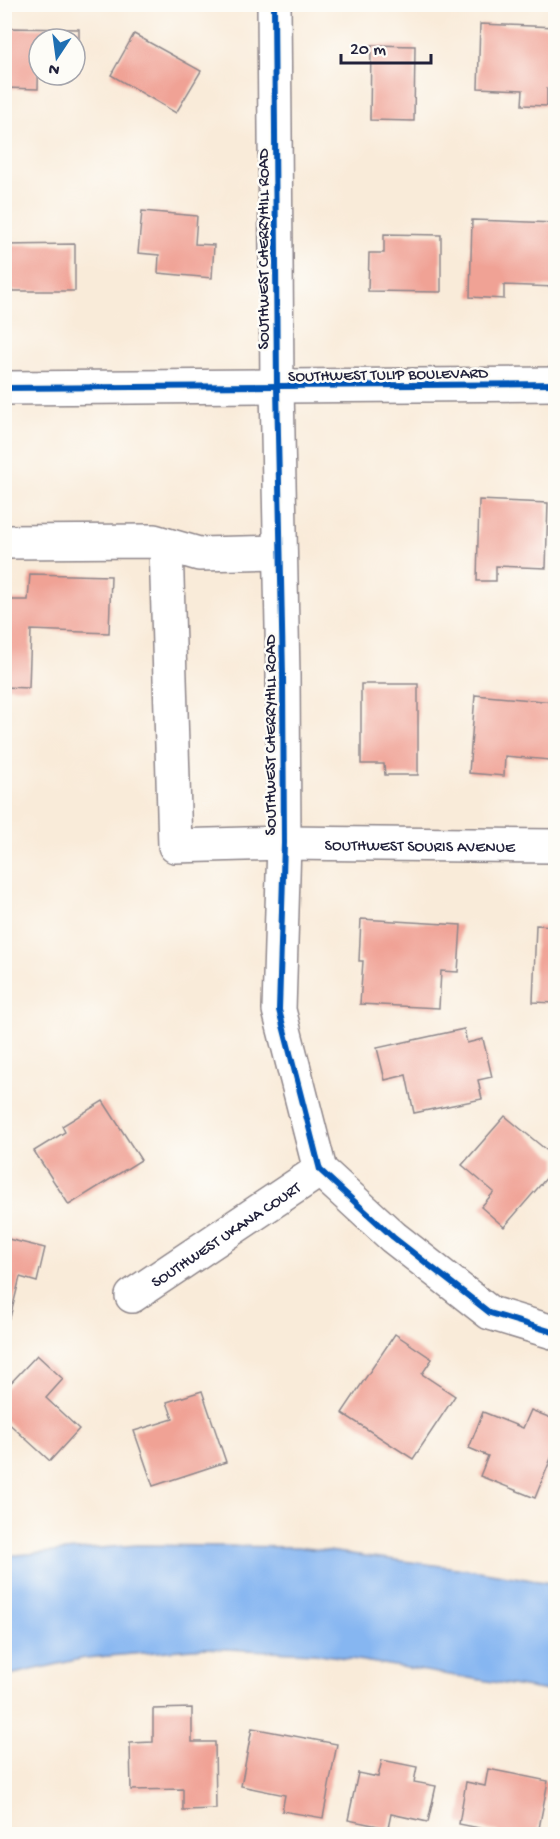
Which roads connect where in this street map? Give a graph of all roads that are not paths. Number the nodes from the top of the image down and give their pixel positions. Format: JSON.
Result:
{"nodes":[{"id":1,"x":274,"y":4,"type":"edge"},
{"id":2,"x":555,"y":384,"type":"edge"},
{"id":3,"x":277,"y":387,"type":"junction"},
{"id":4,"x":4,"y":388,"type":"edge"},
{"id":5,"x":4,"y":542,"type":"edge"},
{"id":6,"x":166,"y":544,"type":"junction"},
{"id":7,"x":280,"y":552,"type":"junction"},
{"id":8,"x":284,"y":843,"type":"junction"},
{"id":9,"x":555,"y":846,"type":"edge"},
{"id":10,"x":320,"y":1170,"type":"junction"},
{"id":11,"x":132,"y":1296,"type":"dead end"},
{"id":12,"x":555,"y":1333,"type":"edge"}],
"edges":[{"from":1,"to":3,"type":"street","name":"SOUTHWEST CHERRYHILL ROAD"},
{"from":2,"to":3,"type":"street","name":"SOUTHWEST TULIP BOULEVARD"},
{"from":3,"to":4,"type":"street","name":"SOUTHWEST TULIP BOULEVARD"},
{"from":3,"to":7,"type":"street","name":"SOUTHWEST CHERRYHILL ROAD"},
{"from":5,"to":6,"type":"street"},
{"from":6,"to":7,"type":"street"},
{"from":6,"to":8,"type":"street","name":"SOUTHWEST SOURIS AVENUE"},
{"from":7,"to":8,"type":"street","name":"SOUTHWEST CHERRYHILL ROAD"},
{"from":8,"to":9,"type":"street","name":"SOUTHWEST SOURIS AVENUE"},
{"from":8,"to":10,"type":"street","name":"SOUTHWEST CHERRYHILL ROAD"},
{"from":10,"to":11,"type":"street","name":"SOUTHWEST UKANA COURT"},
{"from":10,"to":12,"type":"street"}]}
